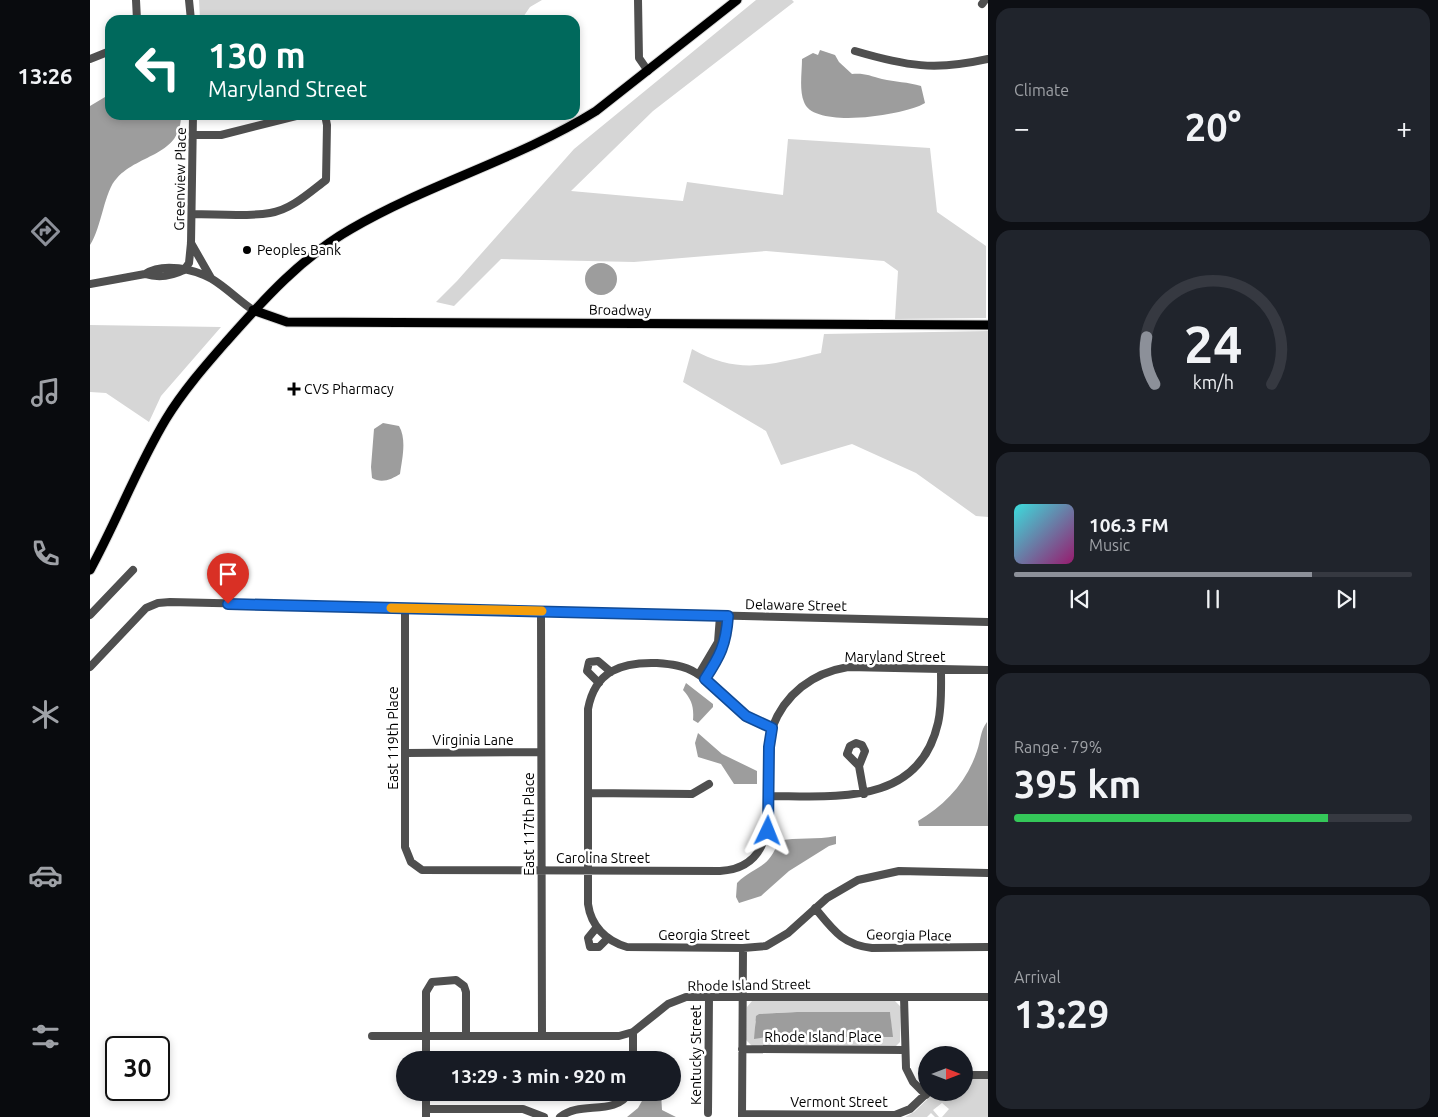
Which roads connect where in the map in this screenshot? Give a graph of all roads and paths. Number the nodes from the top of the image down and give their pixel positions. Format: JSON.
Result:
{"nodes":[{"id":1,"x":136,"y":0,"type":"edge"},
{"id":2,"x":190,"y":0,"type":"edge"},
{"id":3,"x":638,"y":0,"type":"edge"},
{"id":4,"x":737,"y":0,"type":"edge"},
{"id":5,"x":136,"y":15,"type":"edge"},
{"id":6,"x":191,"y":15,"type":"edge"},
{"id":7,"x":855,"y":51,"type":"dead end"},
{"id":8,"x":105,"y":53,"type":"edge"},
{"id":9,"x":90,"y":59,"type":"edge"},
{"id":10,"x":988,"y":59,"type":"edge"},
{"id":11,"x":648,"y":71,"type":"junction"},
{"id":12,"x":193,"y":120,"type":"edge"},
{"id":13,"x":280,"y":120,"type":"edge"},
{"id":14,"x":326,"y":120,"type":"edge"},
{"id":15,"x":193,"y":135,"type":"junction"},
{"id":16,"x":192,"y":214,"type":"junction"},
{"id":17,"x":191,"y":243,"type":"junction"},
{"id":18,"x":184,"y":270,"type":"junction"},
{"id":19,"x":211,"y":278,"type":"junction"},
{"id":20,"x":90,"y":284,"type":"edge"},
{"id":21,"x":254,"y":310,"type":"junction"},
{"id":22,"x":988,"y":325,"type":"edge"},
{"id":23,"x":90,"y":570,"type":"edge"},
{"id":24,"x":133,"y":570,"type":"dead end"},
{"id":25,"x":405,"y":608,"type":"junction"},
{"id":26,"x":540,"y":611,"type":"junction"},
{"id":27,"x":90,"y":615,"type":"edge"},
{"id":28,"x":724,"y":616,"type":"junction"},
{"id":29,"x":988,"y":622,"type":"edge"},
{"id":30,"x":90,"y":667,"type":"edge"},
{"id":31,"x":941,"y":669,"type":"junction"},
{"id":32,"x":988,"y":670,"type":"edge"},
{"id":33,"x":610,"y":672,"type":"junction"},
{"id":34,"x":702,"y":677,"type":"junction"},
{"id":35,"x":599,"y":683,"type":"junction"},
{"id":36,"x":772,"y":728,"type":"junction"},
{"id":37,"x":541,"y":752,"type":"junction"},
{"id":38,"x":406,"y":753,"type":"junction"},
{"id":39,"x":859,"y":766,"type":"dead end"},
{"id":40,"x":708,"y":784,"type":"dead end"},
{"id":41,"x":588,"y":793,"type":"junction"},
{"id":42,"x":864,"y":794,"type":"junction"},
{"id":43,"x":768,"y":796,"type":"junction"},
{"id":44,"x":414,"y":865,"type":"joint"},
{"id":45,"x":541,"y":871,"type":"junction"},
{"id":46,"x":588,"y":871,"type":"junction"},
{"id":47,"x":988,"y":873,"type":"edge"},
{"id":48,"x":815,"y":908,"type":"junction"},
{"id":49,"x":597,"y":927,"type":"junction"},
{"id":50,"x":608,"y":938,"type":"junction"},
{"id":51,"x":988,"y":947,"type":"edge"},
{"id":52,"x":742,"y":948,"type":"junction"},
{"id":53,"x":709,"y":997,"type":"junction"},
{"id":54,"x":742,"y":997,"type":"junction"},
{"id":55,"x":904,"y":997,"type":"junction"},
{"id":56,"x":988,"y":997,"type":"edge"},
{"id":57,"x":633,"y":1032,"type":"junction"},
{"id":58,"x":372,"y":1036,"type":"dead end"},
{"id":59,"x":426,"y":1036,"type":"junction"},
{"id":60,"x":466,"y":1036,"type":"junction"},
{"id":61,"x":542,"y":1036,"type":"junction"},
{"id":62,"x":742,"y":1050,"type":"junction"},
{"id":63,"x":904,"y":1050,"type":"junction"},
{"id":64,"x":426,"y":1051,"type":"edge"},
{"id":65,"x":633,"y":1051,"type":"edge"},
{"id":66,"x":973,"y":1075,"type":"edge"},
{"id":67,"x":988,"y":1075,"type":"edge"},
{"id":68,"x":918,"y":1085,"type":"edge"},
{"id":69,"x":623,"y":1101,"type":"edge"},
{"id":70,"x":918,"y":1101,"type":"edge"},
{"id":71,"x":426,"y":1113,"type":"edge"},
{"id":72,"x":708,"y":1113,"type":"dead end"},
{"id":73,"x":742,"y":1116,"type":"edge"},
{"id":74,"x":803,"y":1116,"type":"edge"},
{"id":75,"x":834,"y":1116,"type":"edge"},
{"id":76,"x":882,"y":1116,"type":"edge"},
{"id":77,"x":544,"y":1117,"type":"edge"},
{"id":78,"x":560,"y":1117,"type":"edge"}],
"edges":[{"from":1,"to":5,"type":"street"},
{"from":2,"to":6,"type":"street"},
{"from":3,"to":11,"type":"street"},
{"from":4,"to":11,"type":"main road"},
{"from":7,"to":10,"type":"street"},
{"from":8,"to":9,"type":"street"},
{"from":11,"to":21,"type":"main road"},
{"from":12,"to":15,"type":"street","name":"Greenview Place"},
{"from":13,"to":15,"type":"street"},
{"from":14,"to":16,"type":"street"},
{"from":15,"to":16,"type":"street","name":"Greenview Place"},
{"from":16,"to":17,"type":"street","name":"Greenview Place"},
{"from":17,"to":18,"type":"street","name":"Greenview Place"},
{"from":17,"to":19,"type":"street","name":"Greenview Place"},
{"from":18,"to":19,"type":"street"},
{"from":18,"to":20,"type":"street"},
{"from":19,"to":21,"type":"street"},
{"from":21,"to":22,"type":"main road","name":"Broadway"},
{"from":21,"to":23,"type":"main road"},
{"from":24,"to":27,"type":"street"},
{"from":25,"to":26,"type":"street","name":"Delaware Street"},
{"from":25,"to":30,"type":"street","name":"Delaware Street"},
{"from":25,"to":38,"type":"street","name":"East 119th Place"},
{"from":26,"to":28,"type":"street","name":"Delaware Street"},
{"from":26,"to":37,"type":"street","name":"East 117th Place"},
{"from":28,"to":29,"type":"street","name":"Delaware Street"},
{"from":28,"to":34,"type":"street"},
{"from":31,"to":32,"type":"street","name":"Maryland Street"},
{"from":31,"to":36,"type":"street","name":"Maryland Street"},
{"from":31,"to":42,"type":"street"},
{"from":33,"to":34,"type":"street"},
{"from":33,"to":35,"type":"street"},
{"from":33,"to":35,"type":"street"},
{"from":34,"to":36,"type":"street"},
{"from":35,"to":41,"type":"street"},
{"from":36,"to":43,"type":"street","name":"Carolina Street"},
{"from":37,"to":38,"type":"street","name":"Virginia Lane"},
{"from":37,"to":45,"type":"street","name":"East 117th Place"},
{"from":38,"to":44,"type":"street","name":"East 119th Place"},
{"from":39,"to":42,"type":"street"},
{"from":40,"to":41,"type":"street"},
{"from":41,"to":46,"type":"street"},
{"from":42,"to":43,"type":"street"},
{"from":43,"to":46,"type":"street","name":"Carolina Street"},
{"from":44,"to":45,"type":"street","name":"Carolina Street"},
{"from":45,"to":46,"type":"street","name":"Carolina Street"},
{"from":45,"to":61,"type":"street","name":"East 117th Place"},
{"from":46,"to":49,"type":"street","name":"Georgia Street"},
{"from":47,"to":48,"type":"street","name":"Georgia Street"},
{"from":48,"to":51,"type":"street","name":"Georgia Place"},
{"from":48,"to":52,"type":"street","name":"Georgia Street"},
{"from":49,"to":50,"type":"street","name":"Georgia Street"},
{"from":49,"to":50,"type":"street"},
{"from":50,"to":52,"type":"street","name":"Georgia Street"},
{"from":52,"to":54,"type":"street"},
{"from":53,"to":54,"type":"street","name":"Rhode Island Street"},
{"from":53,"to":57,"type":"street","name":"Rhode Island Street"},
{"from":53,"to":72,"type":"street","name":"Kentucky Street"},
{"from":54,"to":55,"type":"street","name":"Rhode Island Street"},
{"from":54,"to":62,"type":"street"},
{"from":55,"to":56,"type":"street","name":"Rhode Island Street"},
{"from":55,"to":63,"type":"street"},
{"from":57,"to":61,"type":"street","name":"Rhode Island Street"},
{"from":57,"to":65,"type":"street"},
{"from":58,"to":59,"type":"street","name":"Rhode Island Street"},
{"from":59,"to":60,"type":"street","name":"Rhode Island Street"},
{"from":59,"to":60,"type":"street"},
{"from":59,"to":64,"type":"street"},
{"from":60,"to":61,"type":"street","name":"Rhode Island Street"},
{"from":62,"to":63,"type":"street","name":"Rhode Island Place"},
{"from":62,"to":73,"type":"street"},
{"from":63,"to":68,"type":"street"},
{"from":66,"to":67,"type":"street"},
{"from":69,"to":78,"type":"street"},
{"from":70,"to":76,"type":"street","name":"Vermont Street"},
{"from":71,"to":77,"type":"street"},
{"from":73,"to":74,"type":"street","name":"Vermont Street"},
{"from":74,"to":75,"type":"street","name":"Vermont Street"},
{"from":75,"to":76,"type":"street","name":"Vermont Street"}]}
